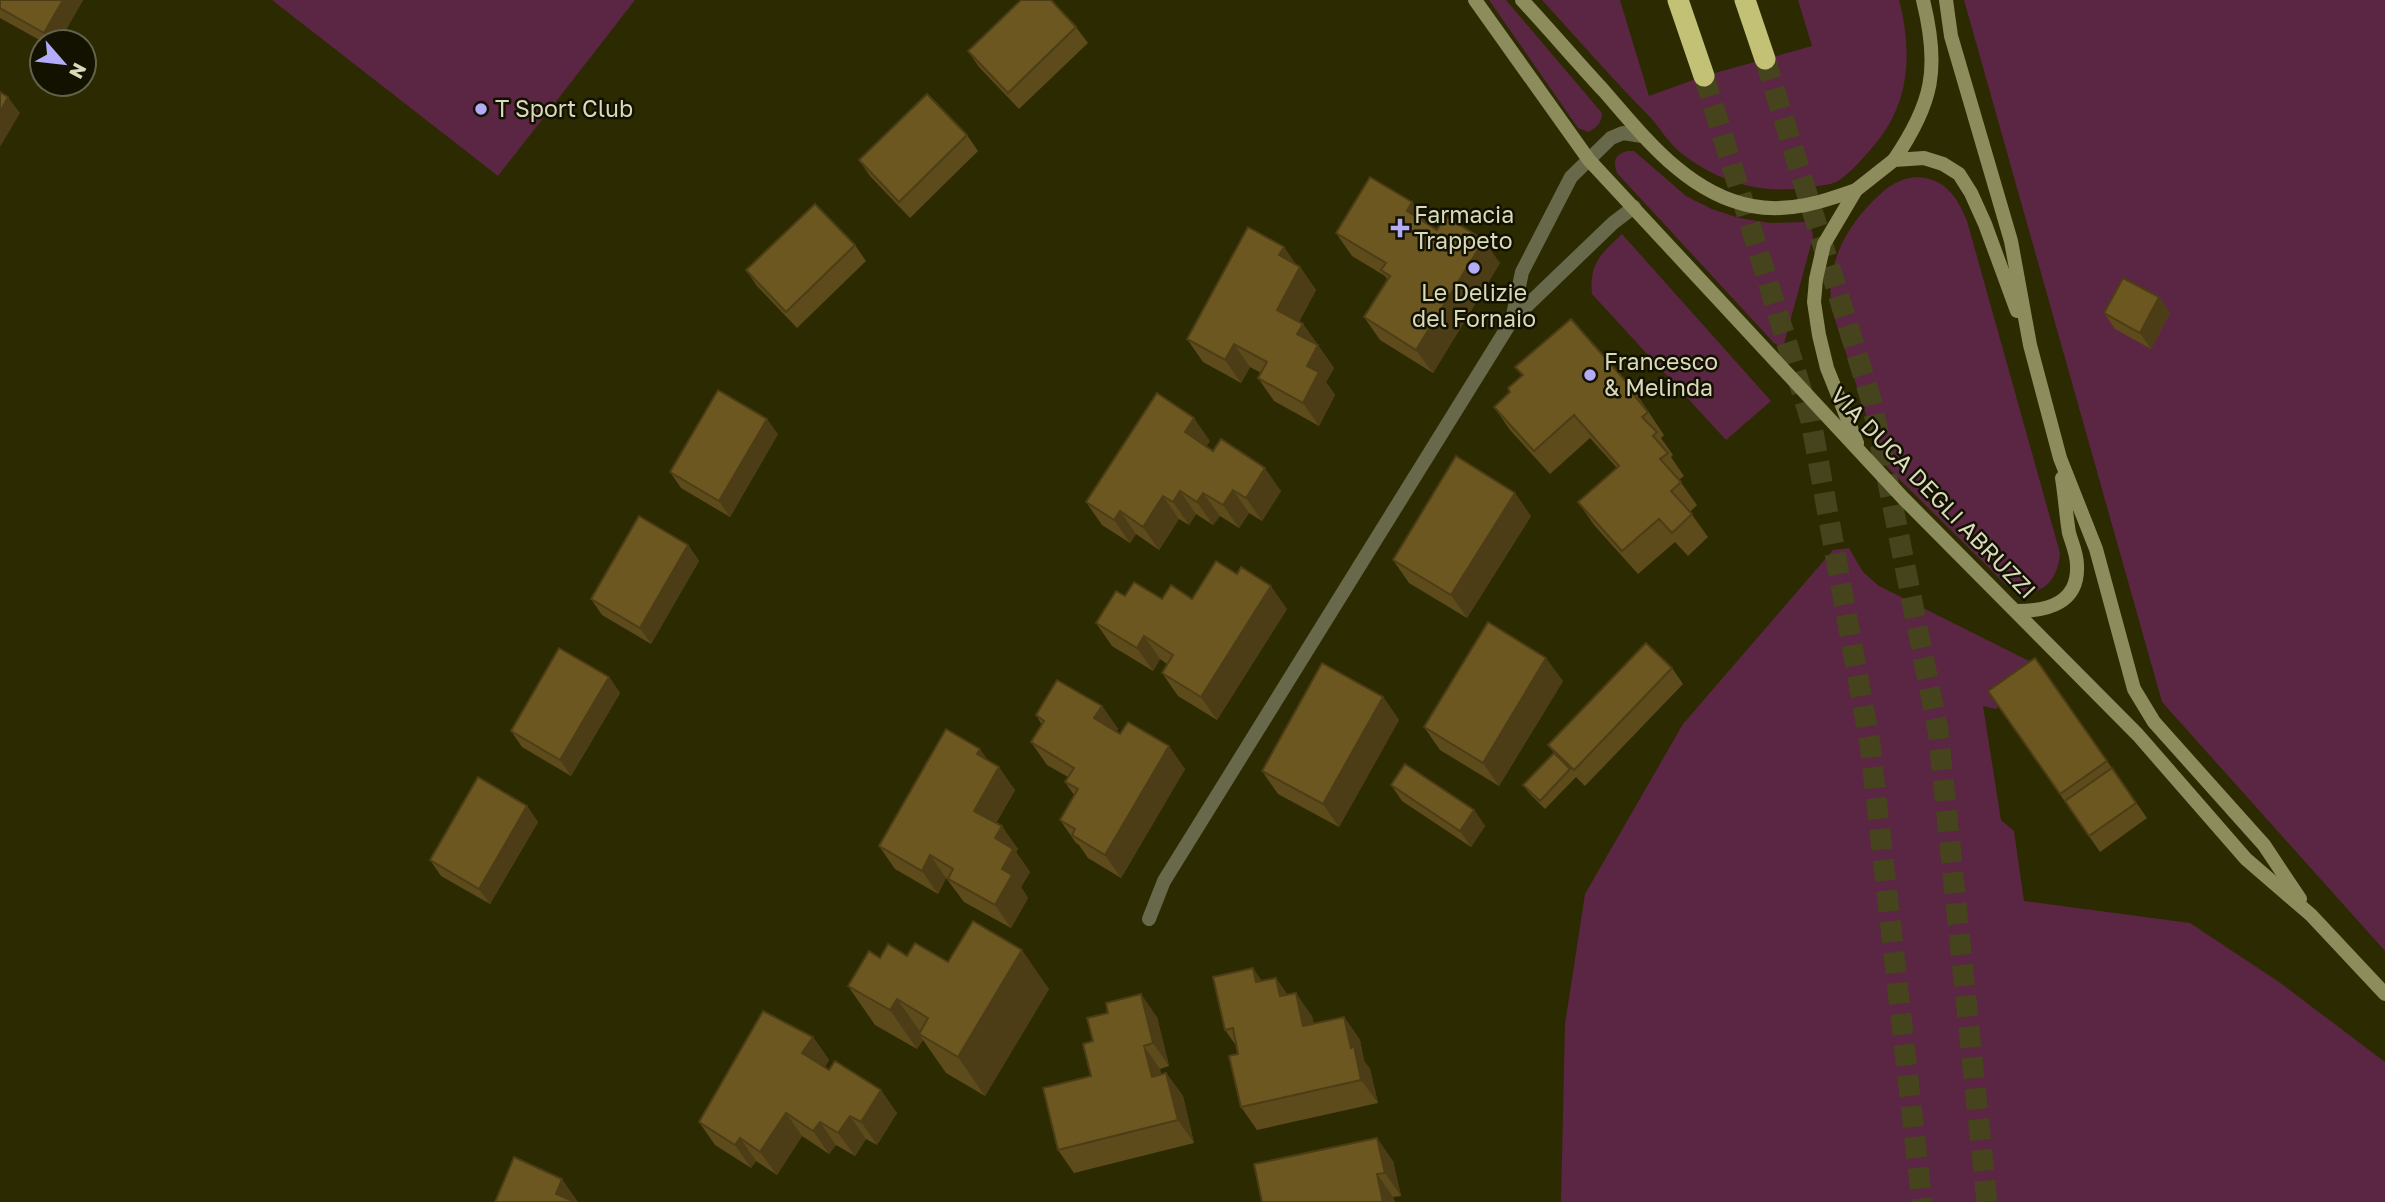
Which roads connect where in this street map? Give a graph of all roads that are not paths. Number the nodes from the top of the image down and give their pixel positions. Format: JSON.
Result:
{"nodes":[{"id":1,"x":1475,"y":0,"type":"edge"},
{"id":2,"x":1522,"y":0,"type":"edge"},
{"id":3,"x":1678,"y":0,"type":"edge"},
{"id":4,"x":1745,"y":0,"type":"edge"},
{"id":5,"x":1923,"y":0,"type":"edge"},
{"id":6,"x":1946,"y":0,"type":"edge"},
{"id":7,"x":1765,"y":59,"type":"tunnel mouth"},
{"id":8,"x":1704,"y":76,"type":"tunnel mouth"},
{"id":9,"x":1642,"y":135,"type":"junction"},
{"id":10,"x":1589,"y":160,"type":"junction"},
{"id":11,"x":1894,"y":160,"type":"junction"},
{"id":12,"x":1856,"y":190,"type":"junction"},
{"id":13,"x":1634,"y":207,"type":"junction"},
{"id":14,"x":1512,"y":320,"type":"junction"},
{"id":15,"x":2030,"y":345,"type":"junction"},
{"id":16,"x":1860,"y":452,"type":"junction"},
{"id":17,"x":2060,"y":458,"type":"junction"},
{"id":18,"x":2017,"y":611,"type":"junction"},
{"id":19,"x":2311,"y":915,"type":"junction"},
{"id":20,"x":1149,"y":919,"type":"dead end"},
{"id":21,"x":2385,"y":994,"type":"edge"}],
"edges":[{"from":1,"to":10,"type":"main road","name":"VIA DUCA DEGLI ABRUZZI"},
{"from":2,"to":9,"type":"main road"},
{"from":3,"to":8,"type":"highway"},
{"from":4,"to":7,"type":"highway"},
{"from":5,"to":11,"type":"main road"},
{"from":6,"to":15,"type":"main road"},
{"from":9,"to":10,"type":"lane"},
{"from":9,"to":12,"type":"main road"},
{"from":10,"to":13,"type":"main road","name":"VIA DUCA DEGLI ABRUZZI"},
{"from":10,"to":14,"type":"lane"},
{"from":11,"to":12,"type":"main road"},
{"from":11,"to":15,"type":"main road"},
{"from":12,"to":16,"type":"main road"},
{"from":13,"to":14,"type":"lane"},
{"from":13,"to":16,"type":"main road","name":"VIA DUCA DEGLI ABRUZZI"},
{"from":14,"to":20,"type":"lane"},
{"from":15,"to":17,"type":"main road"},
{"from":16,"to":18,"type":"main road","name":"VIA DUCA DEGLI ABRUZZI"},
{"from":17,"to":18,"type":"main road"},
{"from":17,"to":19,"type":"main road"},
{"from":18,"to":19,"type":"main road","name":"VIA DUCA DEGLI ABRUZZI"},
{"from":19,"to":21,"type":"main road","name":"VIA DUCA DEGLI ABRUZZI"}]}
